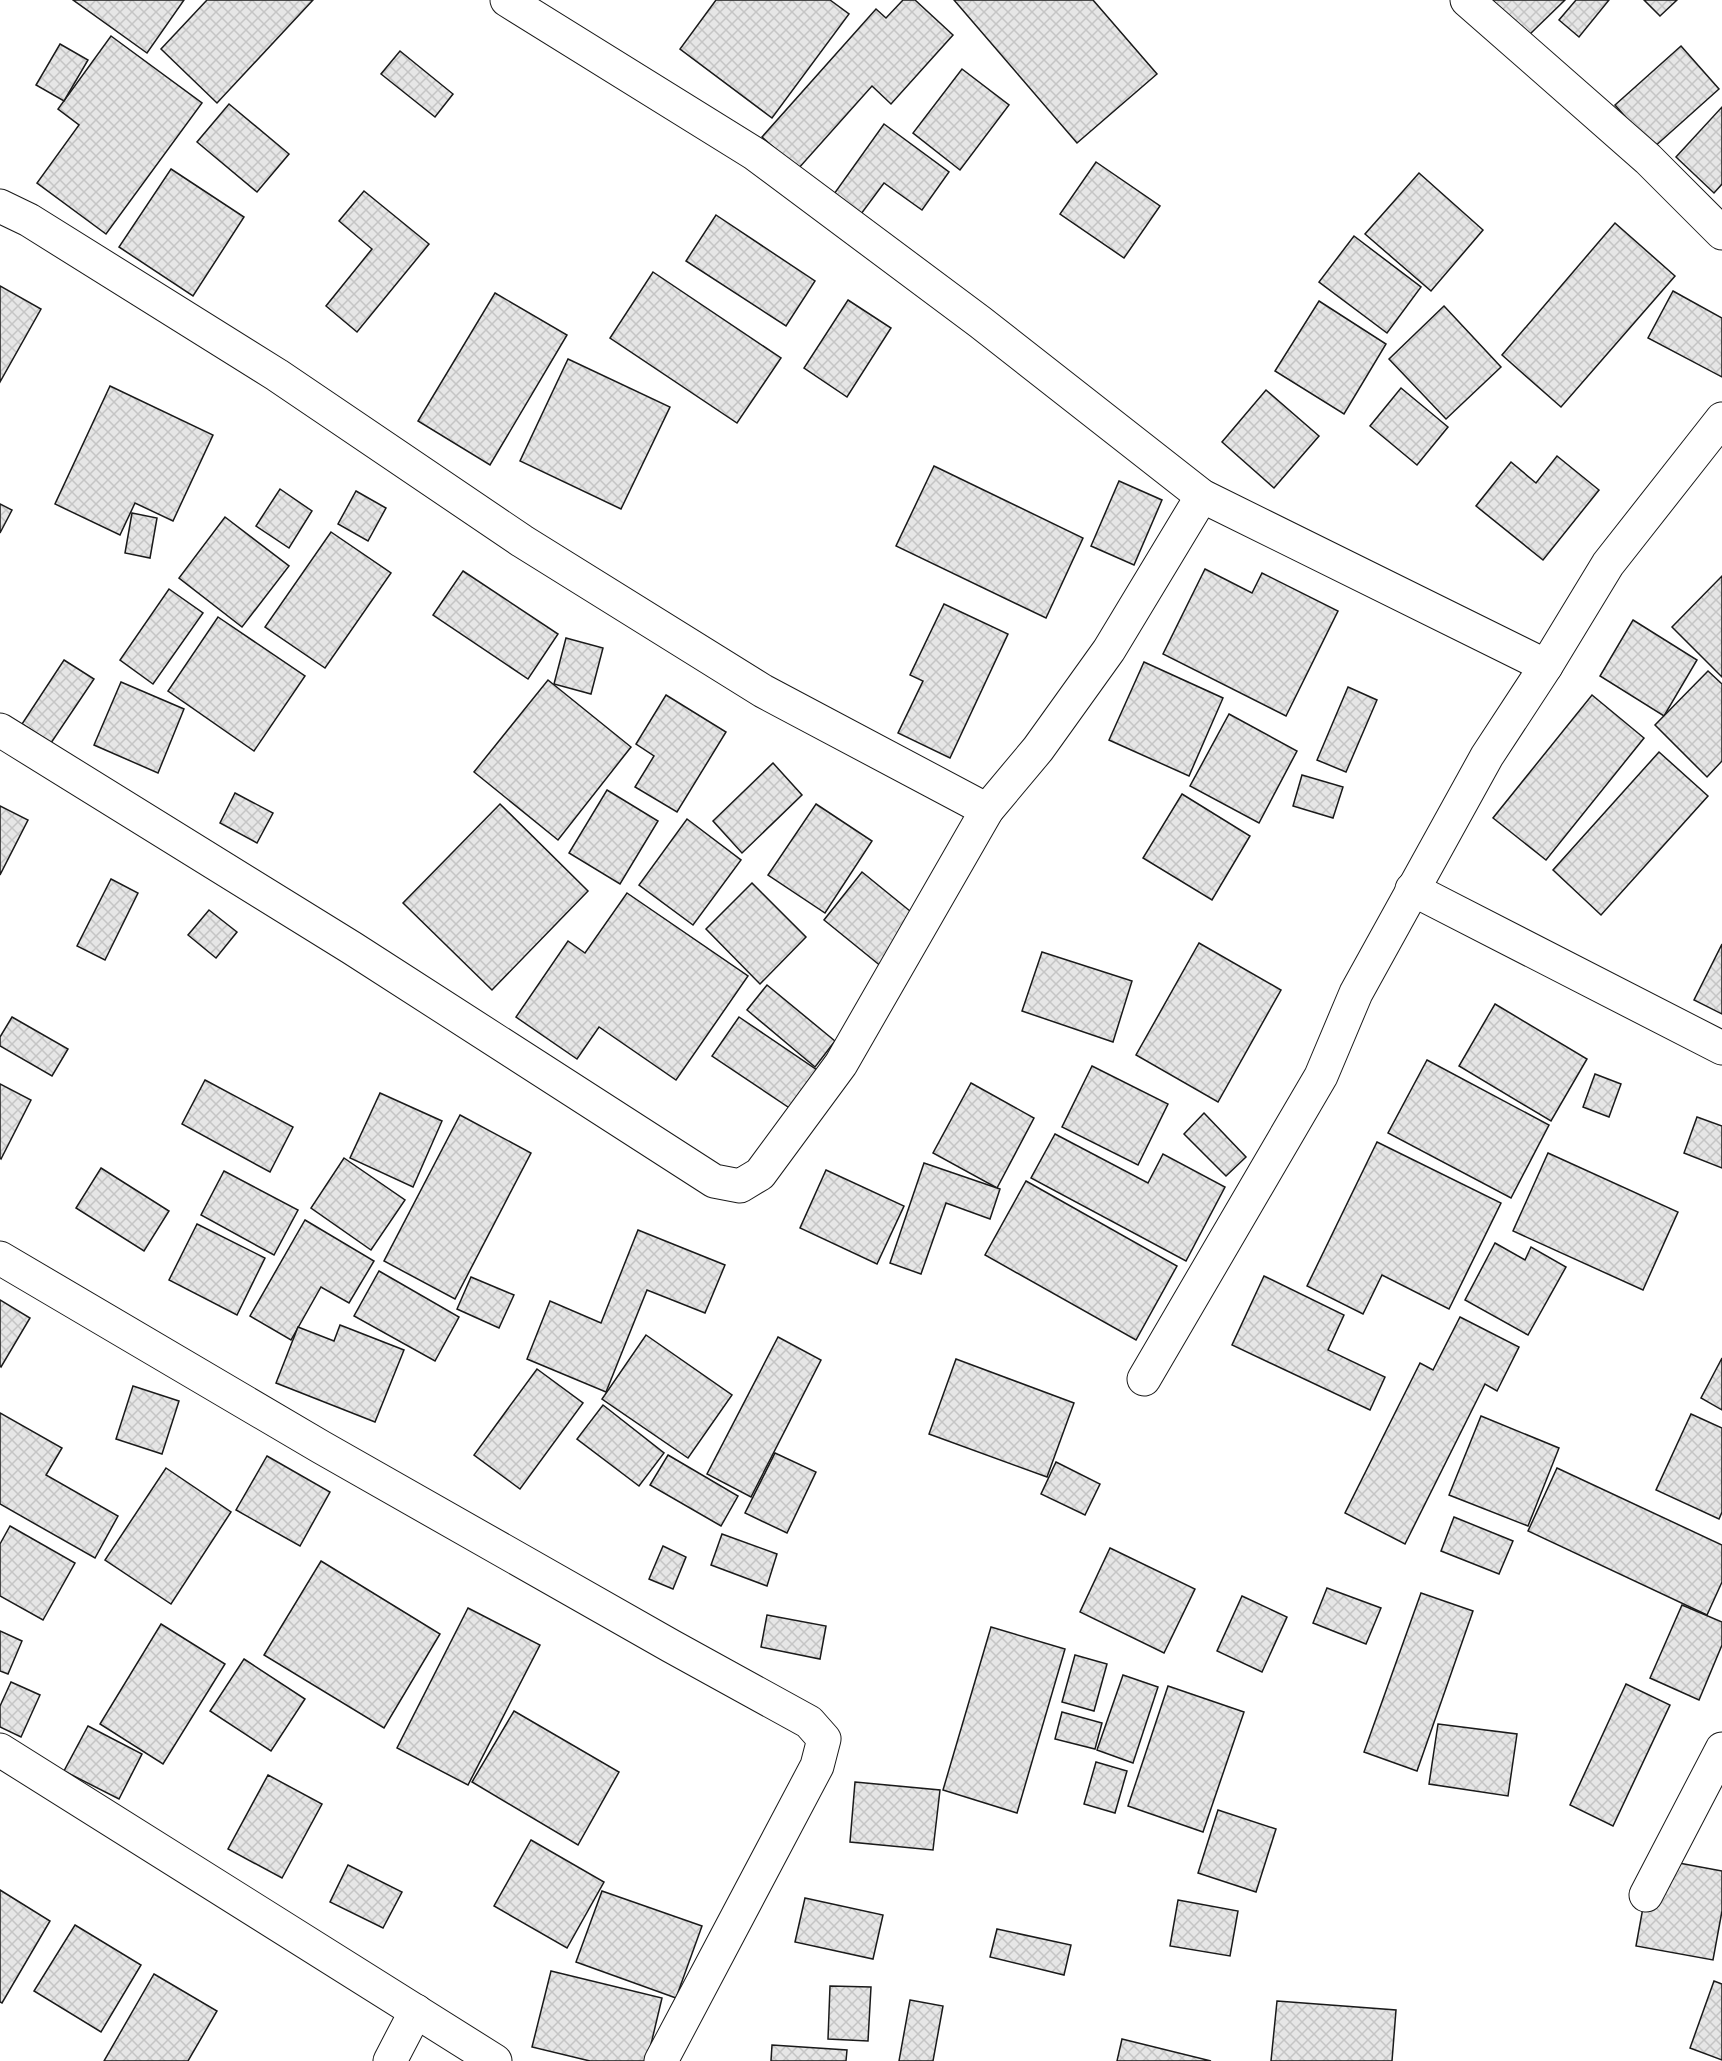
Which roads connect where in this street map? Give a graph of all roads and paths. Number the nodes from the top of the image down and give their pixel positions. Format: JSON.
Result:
{"nodes":[{"id":1,"x":507,"y":0,"type":"edge"},
{"id":2,"x":1467,"y":0,"type":"edge"},
{"id":3,"x":0,"y":206,"type":"edge"},
{"id":4,"x":1722,"y":233,"type":"edge"},
{"id":5,"x":1722,"y":419,"type":"edge"},
{"id":6,"x":1202,"y":496,"type":"junction"},
{"id":7,"x":1546,"y":666,"type":"junction"},
{"id":8,"x":0,"y":730,"type":"edge"},
{"id":9,"x":987,"y":810,"type":"junction"},
{"id":10,"x":1412,"y":889,"type":"junction"},
{"id":11,"x":1722,"y":1048,"type":"edge"},
{"id":12,"x":0,"y":1258,"type":"edge"},
{"id":13,"x":1144,"y":1379,"type":"dead end"},
{"id":14,"x":1722,"y":1749,"type":"edge"},
{"id":15,"x":0,"y":1750,"type":"edge"},
{"id":16,"x":1646,"y":1895,"type":"dead end"},
{"id":17,"x":416,"y":2012,"type":"junction"},
{"id":18,"x":390,"y":2061,"type":"edge"},
{"id":19,"x":495,"y":2061,"type":"edge"},
{"id":20,"x":661,"y":2061,"type":"edge"}],
"edges":[{"from":1,"to":6,"type":"street"},
{"from":2,"to":4,"type":"street"},
{"from":3,"to":9,"type":"street"},
{"from":5,"to":7,"type":"street"},
{"from":6,"to":7,"type":"street"},
{"from":6,"to":9,"type":"street"},
{"from":7,"to":10,"type":"street"},
{"from":8,"to":9,"type":"street"},
{"from":10,"to":11,"type":"street"},
{"from":10,"to":13,"type":"street"},
{"from":12,"to":20,"type":"street"},
{"from":14,"to":16,"type":"street"},
{"from":15,"to":17,"type":"street"},
{"from":17,"to":18,"type":"street"},
{"from":17,"to":19,"type":"street"}]}
